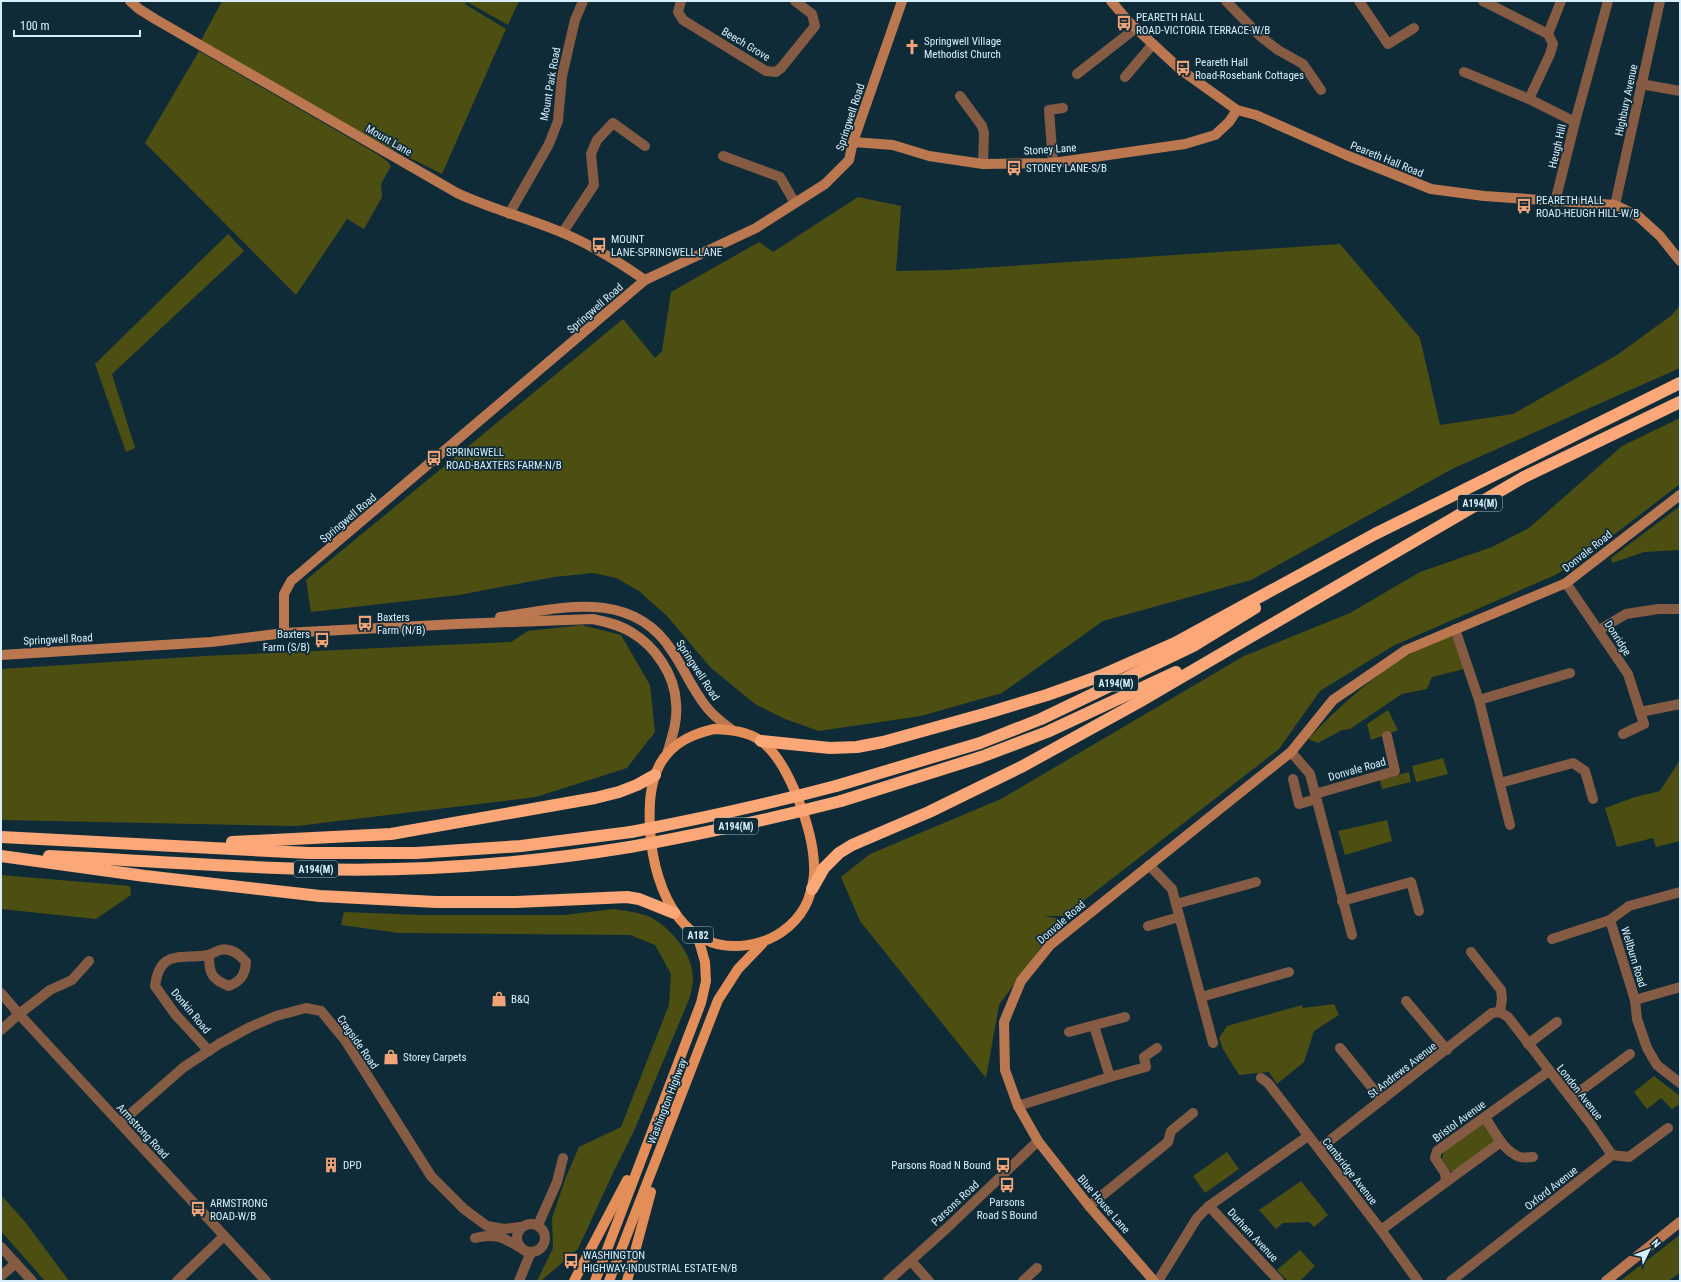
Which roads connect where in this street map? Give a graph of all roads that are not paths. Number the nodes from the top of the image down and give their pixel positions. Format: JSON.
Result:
{"nodes":[{"id":1,"x":130,"y":1,"type":"edge"},
{"id":2,"x":583,"y":1,"type":"edge"},
{"id":3,"x":681,"y":1,"type":"edge"},
{"id":4,"x":795,"y":1,"type":"edge"},
{"id":5,"x":902,"y":1,"type":"edge"},
{"id":6,"x":1111,"y":1,"type":"edge"},
{"id":7,"x":1226,"y":1,"type":"edge"},
{"id":8,"x":1359,"y":1,"type":"edge"},
{"id":9,"x":1483,"y":1,"type":"edge"},
{"id":10,"x":1561,"y":1,"type":"edge"},
{"id":11,"x":1608,"y":1,"type":"edge"},
{"id":12,"x":1660,"y":1,"type":"edge"},
{"id":13,"x":1136,"y":28,"type":"junction"},
{"id":14,"x":1414,"y":28,"type":"dead end"},
{"id":15,"x":1548,"y":34,"type":"junction"},
{"id":16,"x":1153,"y":44,"type":"junction"},
{"id":17,"x":1464,"y":72,"type":"dead end"},
{"id":18,"x":1077,"y":74,"type":"dead end"},
{"id":19,"x":1125,"y":76,"type":"dead end"},
{"id":20,"x":1641,"y":84,"type":"junction"},
{"id":21,"x":1321,"y":90,"type":"dead end"},
{"id":22,"x":1680,"y":91,"type":"edge"},
{"id":23,"x":960,"y":96,"type":"dead end"},
{"id":24,"x":1528,"y":99,"type":"junction"},
{"id":25,"x":1063,"y":108,"type":"dead end"},
{"id":26,"x":1237,"y":110,"type":"junction"},
{"id":27,"x":1575,"y":122,"type":"junction"},
{"id":28,"x":853,"y":142,"type":"junction"},
{"id":29,"x":645,"y":146,"type":"dead end"},
{"id":30,"x":723,"y":156,"type":"dead end"},
{"id":31,"x":1053,"y":163,"type":"junction"},
{"id":32,"x":983,"y":164,"type":"junction"},
{"id":33,"x":1555,"y":202,"type":"junction"},
{"id":34,"x":795,"y":203,"type":"junction"},
{"id":35,"x":1615,"y":205,"type":"junction"},
{"id":36,"x":510,"y":214,"type":"junction"},
{"id":37,"x":563,"y":232,"type":"junction"},
{"id":38,"x":1680,"y":261,"type":"edge"},
{"id":39,"x":646,"y":280,"type":"junction"},
{"id":40,"x":1680,"y":383,"type":"edge"},
{"id":41,"x":1680,"y":402,"type":"edge"},
{"id":42,"x":1680,"y":494,"type":"edge"},
{"id":43,"x":1375,"y":534,"type":"junction"},
{"id":44,"x":1566,"y":583,"type":"junction"},
{"id":45,"x":1680,"y":609,"type":"edge"},
{"id":46,"x":1286,"y":616,"type":"junction"},
{"id":47,"x":457,"y":624,"type":"junction"},
{"id":48,"x":1455,"y":629,"type":"junction"},
{"id":49,"x":1599,"y":630,"type":"junction"},
{"id":50,"x":284,"y":633,"type":"junction"},
{"id":51,"x":1,"y":655,"type":"edge"},
{"id":52,"x":1570,"y":673,"type":"dead end"},
{"id":53,"x":1479,"y":700,"type":"junction"},
{"id":54,"x":1680,"y":704,"type":"edge"},
{"id":55,"x":1640,"y":712,"type":"junction"},
{"id":56,"x":732,"y":730,"type":"junction"},
{"id":57,"x":1623,"y":734,"type":"dead end"},
{"id":58,"x":1386,"y":736,"type":"dead end"},
{"id":59,"x":761,"y":741,"type":"junction"},
{"id":60,"x":1290,"y":752,"type":"junction"},
{"id":61,"x":667,"y":754,"type":"junction"},
{"id":62,"x":655,"y":775,"type":"junction"},
{"id":63,"x":1293,"y":779,"type":"dead end"},
{"id":64,"x":1500,"y":783,"type":"junction"},
{"id":65,"x":1316,"y":797,"type":"junction"},
{"id":66,"x":1593,"y":799,"type":"dead end"},
{"id":67,"x":1510,"y":825,"type":"dead end"},
{"id":68,"x":1,"y":837,"type":"edge"},
{"id":69,"x":151,"y":846,"type":"junction"},
{"id":70,"x":1,"y":854,"type":"edge"},
{"id":71,"x":1149,"y":865,"type":"junction"},
{"id":72,"x":1256,"y":882,"type":"dead end"},
{"id":73,"x":812,"y":889,"type":"junction"},
{"id":74,"x":1680,"y":892,"type":"edge"},
{"id":75,"x":1342,"y":900,"type":"junction"},
{"id":76,"x":1176,"y":904,"type":"junction"},
{"id":77,"x":1419,"y":911,"type":"dead end"},
{"id":78,"x":674,"y":913,"type":"junction"},
{"id":79,"x":1179,"y":917,"type":"junction"},
{"id":80,"x":1610,"y":920,"type":"junction"},
{"id":81,"x":1148,"y":926,"type":"dead end"},
{"id":82,"x":697,"y":934,"type":"junction"},
{"id":83,"x":1352,"y":935,"type":"dead end"},
{"id":84,"x":1552,"y":938,"type":"dead end"},
{"id":85,"x":766,"y":941,"type":"junction"},
{"id":86,"x":1471,"y":952,"type":"dead end"},
{"id":87,"x":209,"y":955,"type":"dead end"},
{"id":88,"x":89,"y":961,"type":"dead end"},
{"id":89,"x":1289,"y":972,"type":"dead end"},
{"id":90,"x":1680,"y":987,"type":"edge"},
{"id":91,"x":1,"y":993,"type":"edge"},
{"id":92,"x":1201,"y":997,"type":"junction"},
{"id":93,"x":1635,"y":1000,"type":"junction"},
{"id":94,"x":1406,"y":1001,"type":"dead end"},
{"id":95,"x":1500,"y":1012,"type":"junction"},
{"id":96,"x":19,"y":1014,"type":"junction"},
{"id":97,"x":1125,"y":1017,"type":"dead end"},
{"id":98,"x":1557,"y":1022,"type":"dead end"},
{"id":99,"x":1094,"y":1026,"type":"junction"},
{"id":100,"x":1,"y":1030,"type":"edge"},
{"id":101,"x":1069,"y":1032,"type":"dead end"},
{"id":102,"x":1213,"y":1044,"type":"dead end"},
{"id":103,"x":1528,"y":1044,"type":"junction"},
{"id":104,"x":1157,"y":1048,"type":"dead end"},
{"id":105,"x":1340,"y":1048,"type":"dead end"},
{"id":106,"x":1447,"y":1050,"type":"junction"},
{"id":107,"x":209,"y":1051,"type":"junction"},
{"id":108,"x":1630,"y":1054,"type":"dead end"},
{"id":109,"x":1549,"y":1071,"type":"junction"},
{"id":110,"x":1110,"y":1077,"type":"junction"},
{"id":111,"x":1261,"y":1078,"type":"dead end"},
{"id":112,"x":1680,"y":1083,"type":"edge"},
{"id":113,"x":1571,"y":1098,"type":"junction"},
{"id":114,"x":1382,"y":1100,"type":"junction"},
{"id":115,"x":1018,"y":1106,"type":"junction"},
{"id":116,"x":1193,"y":1113,"type":"dead end"},
{"id":117,"x":1486,"y":1117,"type":"junction"},
{"id":118,"x":120,"y":1123,"type":"junction"},
{"id":119,"x":1668,"y":1128,"type":"dead end"},
{"id":120,"x":1308,"y":1136,"type":"junction"},
{"id":121,"x":1038,"y":1141,"type":"junction"},
{"id":122,"x":648,"y":1142,"type":"junction"},
{"id":123,"x":1501,"y":1142,"type":"junction"},
{"id":124,"x":662,"y":1148,"type":"junction"},
{"id":125,"x":1319,"y":1149,"type":"junction"},
{"id":126,"x":1612,"y":1155,"type":"junction"},
{"id":127,"x":1533,"y":1157,"type":"dead end"},
{"id":128,"x":563,"y":1158,"type":"dead end"},
{"id":129,"x":1446,"y":1182,"type":"junction"},
{"id":130,"x":1089,"y":1206,"type":"junction"},
{"id":131,"x":1209,"y":1206,"type":"junction"},
{"id":132,"x":1680,"y":1222,"type":"edge"},
{"id":133,"x":538,"y":1225,"type":"junction"},
{"id":134,"x":520,"y":1228,"type":"junction"},
{"id":135,"x":489,"y":1230,"type":"junction"},
{"id":136,"x":1381,"y":1230,"type":"junction"},
{"id":137,"x":224,"y":1236,"type":"junction"},
{"id":138,"x":1,"y":1247,"type":"edge"},
{"id":139,"x":520,"y":1247,"type":"junction"},
{"id":140,"x":531,"y":1252,"type":"junction"},
{"id":141,"x":911,"y":1261,"type":"junction"},
{"id":142,"x":16,"y":1263,"type":"junction"},
{"id":143,"x":1038,"y":1268,"type":"dead end"},
{"id":144,"x":1,"y":1276,"type":"edge"},
{"id":145,"x":32,"y":1281,"type":"edge"},
{"id":146,"x":177,"y":1281,"type":"edge"},
{"id":147,"x":266,"y":1281,"type":"edge"},
{"id":148,"x":519,"y":1281,"type":"edge"},
{"id":149,"x":574,"y":1281,"type":"edge"},
{"id":150,"x":595,"y":1281,"type":"edge"},
{"id":151,"x":609,"y":1281,"type":"edge"},
{"id":152,"x":627,"y":1281,"type":"edge"},
{"id":153,"x":888,"y":1281,"type":"edge"},
{"id":154,"x":929,"y":1281,"type":"edge"},
{"id":155,"x":1023,"y":1281,"type":"edge"},
{"id":156,"x":1154,"y":1281,"type":"edge"},
{"id":157,"x":1158,"y":1281,"type":"edge"},
{"id":158,"x":1280,"y":1281,"type":"edge"},
{"id":159,"x":1418,"y":1281,"type":"edge"},
{"id":160,"x":1451,"y":1281,"type":"edge"},
{"id":161,"x":1606,"y":1281,"type":"edge"}],
"edges":[{"from":1,"to":36,"type":"street","name":"Mount Lane"},
{"from":2,"to":36,"type":"street","name":"Mount Park Road"},
{"from":3,"to":4,"type":"street","name":"Beech Grove"},
{"from":5,"to":28,"type":"street","name":"Springwell Road"},
{"from":6,"to":13,"type":"street","name":"Peareth Hall Road"},
{"from":7,"to":21,"type":"street"},
{"from":8,"to":14,"type":"street"},
{"from":9,"to":15,"type":"street"},
{"from":10,"to":15,"type":"street"},
{"from":11,"to":27,"type":"street"},
{"from":12,"to":20,"type":"street","name":"Highbury Avenue"},
{"from":13,"to":16,"type":"street","name":"Peareth Hall Road"},
{"from":13,"to":18,"type":"street"},
{"from":15,"to":24,"type":"street"},
{"from":16,"to":19,"type":"street"},
{"from":16,"to":26,"type":"street","name":"Peareth Hall Road"},
{"from":17,"to":24,"type":"street","name":"Heugh Hill"},
{"from":20,"to":22,"type":"street"},
{"from":20,"to":35,"type":"street","name":"Highbury Avenue"},
{"from":23,"to":32,"type":"street"},
{"from":24,"to":27,"type":"street","name":"Heugh Hill"},
{"from":25,"to":31,"type":"street"},
{"from":26,"to":31,"type":"street","name":"Stoney Lane"},
{"from":26,"to":33,"type":"street","name":"Peareth Hall Road"},
{"from":27,"to":33,"type":"street","name":"Heugh Hill"},
{"from":28,"to":32,"type":"street","name":"Stoney Lane"},
{"from":28,"to":34,"type":"street","name":"Springwell Road"},
{"from":29,"to":37,"type":"street"},
{"from":30,"to":34,"type":"street"},
{"from":31,"to":32,"type":"street","name":"Stoney Lane"},
{"from":33,"to":35,"type":"street","name":"Peareth Hall Road"},
{"from":34,"to":39,"type":"street","name":"Springwell Road"},
{"from":35,"to":38,"type":"street","name":"Peareth Hall Road"},
{"from":36,"to":37,"type":"street","name":"Mount Lane"},
{"from":37,"to":39,"type":"street","name":"Mount Lane"},
{"from":39,"to":50,"type":"street","name":"Springwell Road"},
{"from":40,"to":43,"type":"highway","number":"A194(M)"},
{"from":41,"to":46,"type":"highway","number":"A194(M)"},
{"from":42,"to":44,"type":"street","name":"Donvale Road"},
{"from":43,"to":59,"type":"highway","number":"A194(M)"},
{"from":43,"to":69,"type":"highway","number":"A194(M)","bridge":true},
{"from":44,"to":48,"type":"street","name":"Donvale Road"},
{"from":44,"to":49,"type":"street","name":"Donridge"},
{"from":45,"to":49,"type":"street"},
{"from":46,"to":70,"type":"highway","number":"A194(M)","bridge":true},
{"from":46,"to":73,"type":"highway","number":"A194(M)"},
{"from":47,"to":50,"type":"street","name":"Springwell Road"},
{"from":47,"to":56,"type":"street","name":"Springwell Road"},
{"from":47,"to":61,"type":"street","name":"Springwell Road"},
{"from":48,"to":53,"type":"street"},
{"from":48,"to":60,"type":"street","name":"Donvale Road"},
{"from":49,"to":55,"type":"street","name":"Donridge"},
{"from":50,"to":51,"type":"street","name":"Springwell Road"},
{"from":52,"to":53,"type":"street"},
{"from":53,"to":64,"type":"street"},
{"from":54,"to":55,"type":"street"},
{"from":55,"to":57,"type":"street","name":"Donridge"},
{"from":56,"to":59,"type":"main road","number":"A182"},
{"from":56,"to":61,"type":"main road","number":"A182"},
{"from":58,"to":65,"type":"street","name":"Donvale Road"},
{"from":59,"to":73,"type":"main road","number":"A182"},
{"from":60,"to":65,"type":"street"},
{"from":60,"to":71,"type":"street","name":"Donvale Road"},
{"from":61,"to":62,"type":"main road","number":"A182"},
{"from":62,"to":69,"type":"highway","number":"A194(M)"},
{"from":62,"to":78,"type":"main road","number":"A182"},
{"from":63,"to":65,"type":"street"},
{"from":64,"to":66,"type":"street"},
{"from":64,"to":67,"type":"street"},
{"from":65,"to":75,"type":"street"},
{"from":68,"to":69,"type":"highway","number":"A194(M)"},
{"from":70,"to":78,"type":"highway","number":"A194(M)"},
{"from":71,"to":76,"type":"street"},
{"from":71,"to":115,"type":"street","name":"Donvale Road"},
{"from":72,"to":76,"type":"street"},
{"from":73,"to":85,"type":"main road","number":"A182"},
{"from":74,"to":80,"type":"street","name":"Wellburn Road"},
{"from":75,"to":77,"type":"street"},
{"from":75,"to":83,"type":"street"},
{"from":76,"to":79,"type":"street"},
{"from":78,"to":82,"type":"main road","number":"A182"},
{"from":79,"to":81,"type":"street"},
{"from":79,"to":92,"type":"street"},
{"from":80,"to":84,"type":"street","name":"Wellburn Road"},
{"from":80,"to":93,"type":"street","name":"Wellburn Road"},
{"from":82,"to":85,"type":"main road","number":"A182"},
{"from":82,"to":122,"type":"main road","name":"Washington Highway","number":"A182"},
{"from":85,"to":124,"type":"main road","name":"Washington Highway","number":"A182"},
{"from":86,"to":95,"type":"street"},
{"from":87,"to":107,"type":"street","name":"Donkin Road"},
{"from":88,"to":96,"type":"street"},
{"from":89,"to":92,"type":"street"},
{"from":90,"to":93,"type":"street","name":"Wellburn Road"},
{"from":91,"to":96,"type":"street","name":"Armstrong Road"},
{"from":92,"to":102,"type":"street"},
{"from":93,"to":112,"type":"street","name":"Wellburn Road"},
{"from":94,"to":106,"type":"street"},
{"from":95,"to":103,"type":"street","name":"London Avenue"},
{"from":95,"to":106,"type":"street","name":"St Andrews Avenue"},
{"from":96,"to":100,"type":"street"},
{"from":96,"to":118,"type":"street","name":"Armstrong Road"},
{"from":97,"to":99,"type":"street"},
{"from":98,"to":103,"type":"street"},
{"from":99,"to":101,"type":"street"},
{"from":99,"to":110,"type":"street"},
{"from":103,"to":109,"type":"street","name":"London Avenue"},
{"from":104,"to":110,"type":"street"},
{"from":105,"to":114,"type":"street"},
{"from":106,"to":114,"type":"street","name":"St Andrews Avenue"},
{"from":107,"to":118,"type":"street","name":"Cragside Road"},
{"from":107,"to":135,"type":"street","name":"Cragside Road"},
{"from":108,"to":113,"type":"street"},
{"from":109,"to":113,"type":"street","name":"London Avenue"},
{"from":109,"to":117,"type":"street","name":"Bristol Avenue"},
{"from":110,"to":115,"type":"street"},
{"from":111,"to":120,"type":"street","name":"Cambridge Avenue"},
{"from":113,"to":126,"type":"street","name":"London Avenue"},
{"from":114,"to":125,"type":"street","name":"St Andrews Avenue"},
{"from":115,"to":121,"type":"street","name":"Donvale Road"},
{"from":116,"to":130,"type":"street"},
{"from":117,"to":123,"type":"street"},
{"from":117,"to":129,"type":"street","name":"Bristol Avenue"},
{"from":118,"to":137,"type":"street","name":"Armstrong Road"},
{"from":119,"to":126,"type":"street"},
{"from":120,"to":125,"type":"street","name":"Cambridge Avenue"},
{"from":120,"to":131,"type":"street"},
{"from":121,"to":130,"type":"street","name":"Blue House Lane"},
{"from":121,"to":141,"type":"street","name":"Parsons Road"},
{"from":122,"to":149,"type":"main road"},
{"from":122,"to":150,"type":"main road","name":"Washington Highway","number":"A182"},
{"from":123,"to":127,"type":"street"},
{"from":123,"to":129,"type":"street"},
{"from":124,"to":151,"type":"main road","name":"Washington Highway","number":"A182"},
{"from":124,"to":152,"type":"main road"},
{"from":125,"to":136,"type":"street","name":"Cambridge Avenue"},
{"from":126,"to":160,"type":"street","name":"Oxford Avenue"},
{"from":128,"to":133,"type":"street"},
{"from":129,"to":136,"type":"street"},
{"from":130,"to":156,"type":"street","name":"Blue House Lane"},
{"from":131,"to":157,"type":"street"},
{"from":131,"to":158,"type":"street","name":"Durham Avenue"},
{"from":132,"to":161,"type":"street"},
{"from":133,"to":134,"type":"street"},
{"from":133,"to":140,"type":"street"},
{"from":134,"to":135,"type":"street","name":"Cragside Road"},
{"from":134,"to":139,"type":"street"},
{"from":135,"to":139,"type":"street","name":"Cragside Road"},
{"from":136,"to":159,"type":"street","name":"Cambridge Avenue"},
{"from":137,"to":146,"type":"street"},
{"from":137,"to":147,"type":"street","name":"Armstrong Road"},
{"from":138,"to":142,"type":"street"},
{"from":139,"to":140,"type":"street"},
{"from":140,"to":148,"type":"street"},
{"from":141,"to":153,"type":"street","name":"Parsons Road"},
{"from":141,"to":154,"type":"street"},
{"from":142,"to":144,"type":"street"},
{"from":142,"to":145,"type":"street"},
{"from":143,"to":155,"type":"street"}]}
